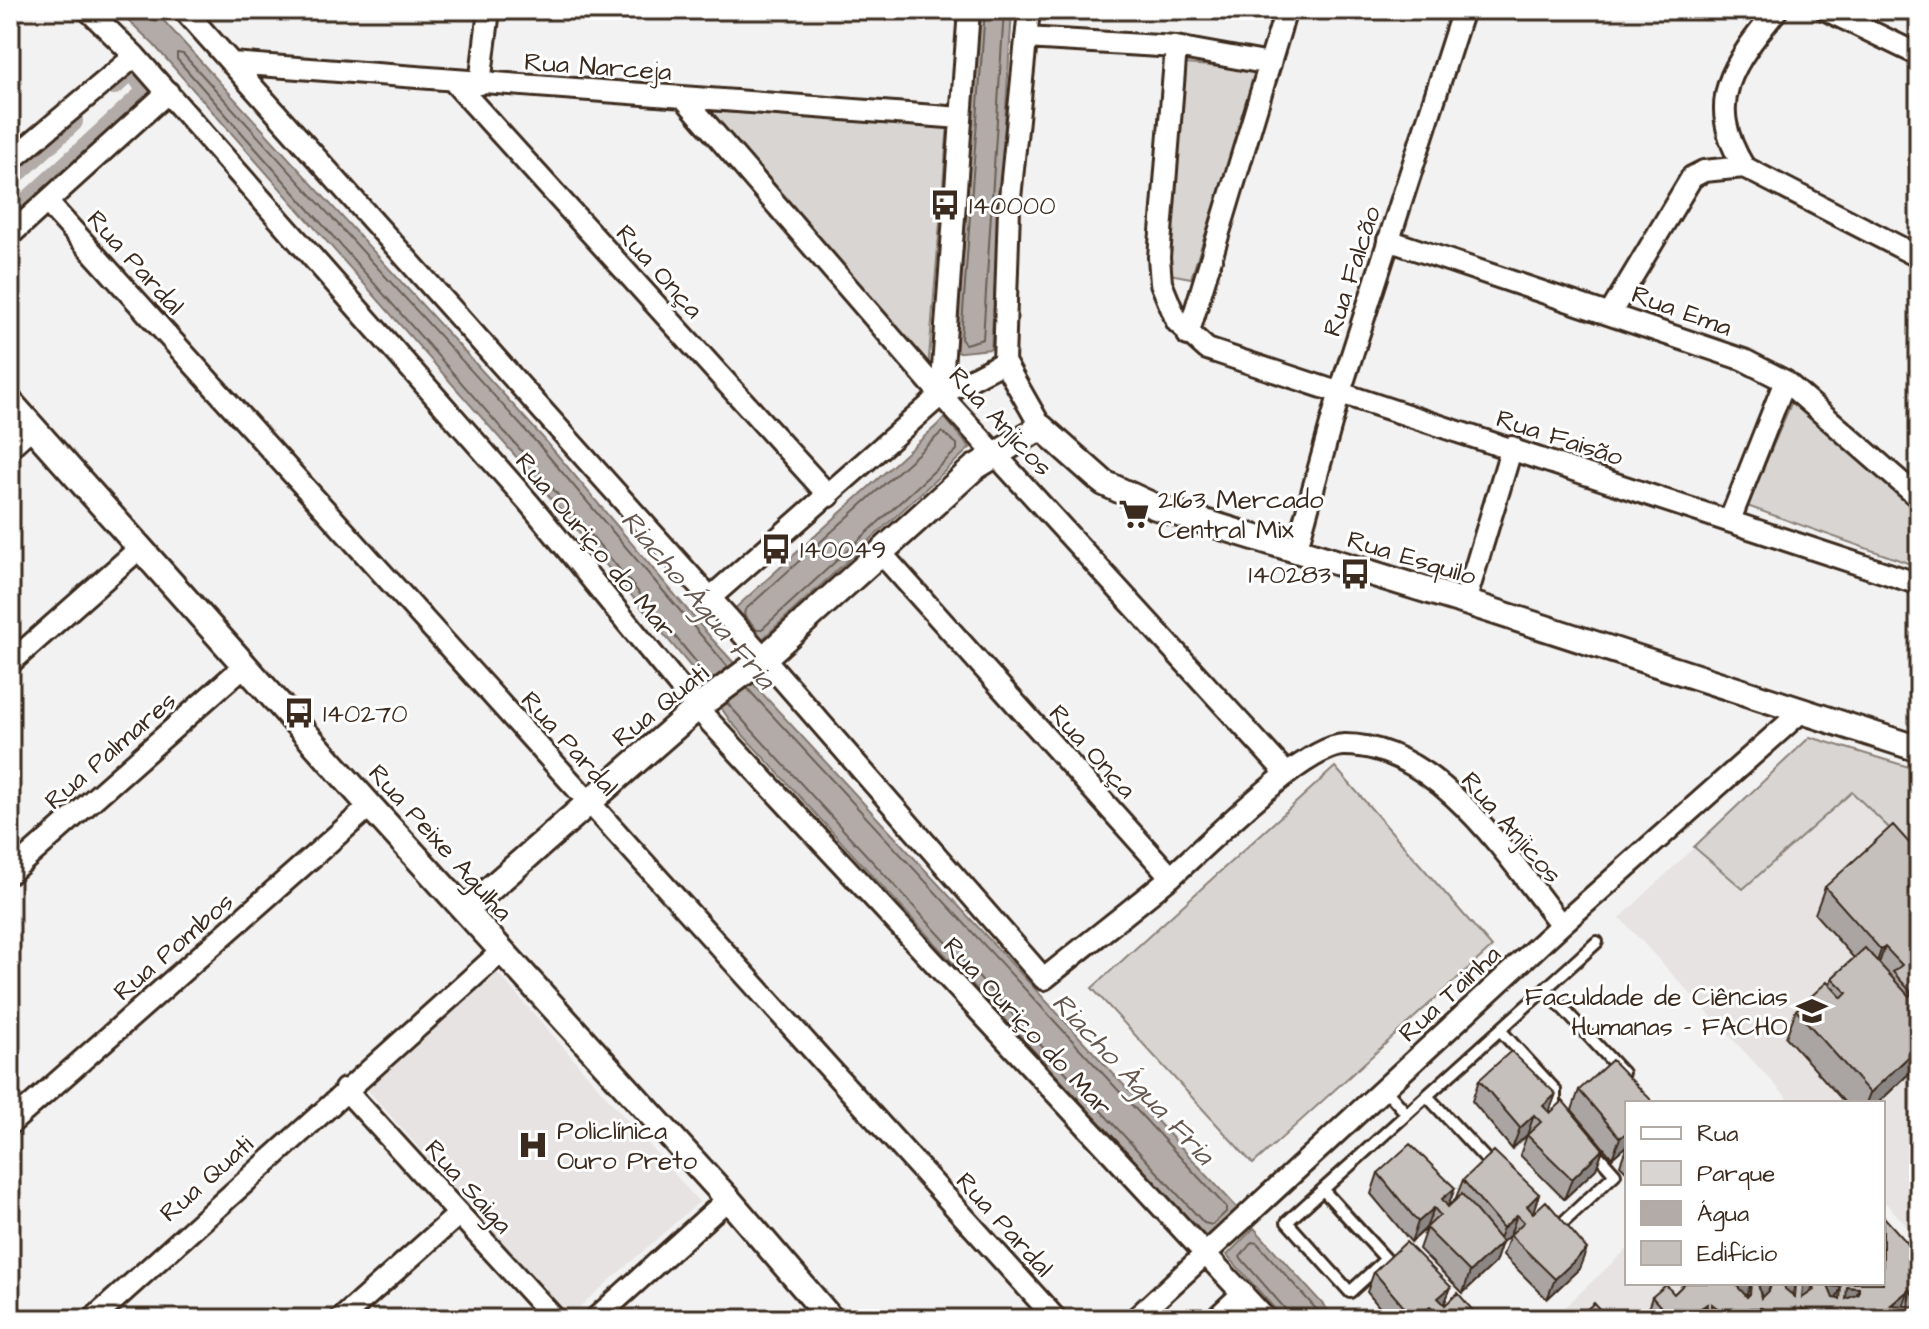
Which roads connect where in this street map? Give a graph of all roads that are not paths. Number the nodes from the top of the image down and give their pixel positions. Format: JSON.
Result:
{"nodes":[{"id":1,"x":88,"y":10,"type":"edge"},
{"id":2,"x":184,"y":10,"type":"edge"},
{"id":3,"x":489,"y":10,"type":"edge"},
{"id":4,"x":969,"y":10,"type":"edge"},
{"id":5,"x":1029,"y":10,"type":"edge"},
{"id":6,"x":1286,"y":10,"type":"edge"},
{"id":7,"x":1463,"y":10,"type":"edge"},
{"id":8,"x":1777,"y":10,"type":"edge"},
{"id":9,"x":1826,"y":10,"type":"edge"},
{"id":10,"x":1026,"y":38,"type":"junction"},
{"id":11,"x":1176,"y":47,"type":"junction"},
{"id":12,"x":1919,"y":55,"type":"edge"},
{"id":13,"x":135,"y":56,"type":"junction"},
{"id":14,"x":231,"y":63,"type":"junction"},
{"id":15,"x":1270,"y":64,"type":"junction"},
{"id":16,"x":453,"y":81,"type":"junction"},
{"id":17,"x":480,"y":84,"type":"junction"},
{"id":18,"x":168,"y":92,"type":"junction"},
{"id":19,"x":684,"y":98,"type":"junction"},
{"id":20,"x":961,"y":118,"type":"junction"},
{"id":21,"x":10,"y":161,"type":"edge"},
{"id":22,"x":1744,"y":167,"type":"junction"},
{"id":23,"x":47,"y":202,"type":"junction"},
{"id":24,"x":10,"y":235,"type":"edge"},
{"id":25,"x":1388,"y":240,"type":"junction"},
{"id":26,"x":1919,"y":257,"type":"edge"},
{"id":27,"x":1611,"y":312,"type":"junction"},
{"id":28,"x":1188,"y":335,"type":"junction"},
{"id":29,"x":1004,"y":362,"type":"junction"},
{"id":30,"x":1785,"y":381,"type":"junction"},
{"id":31,"x":941,"y":395,"type":"junction"},
{"id":32,"x":1339,"y":395,"type":"junction"},
{"id":33,"x":10,"y":402,"type":"edge"},
{"id":34,"x":32,"y":427,"type":"junction"},
{"id":35,"x":1041,"y":427,"type":"junction"},
{"id":36,"x":10,"y":447,"type":"edge"},
{"id":37,"x":1512,"y":447,"type":"junction"},
{"id":38,"x":996,"y":452,"type":"junction"},
{"id":39,"x":829,"y":496,"type":"junction"},
{"id":40,"x":1919,"y":498,"type":"edge"},
{"id":41,"x":1730,"y":520,"type":"junction"},
{"id":42,"x":140,"y":548,"type":"junction"},
{"id":43,"x":1296,"y":551,"type":"junction"},
{"id":44,"x":880,"y":552,"type":"junction"},
{"id":45,"x":1919,"y":584,"type":"edge"},
{"id":46,"x":710,"y":598,"type":"junction"},
{"id":47,"x":1465,"y":602,"type":"junction"},
{"id":48,"x":760,"y":658,"type":"junction"},
{"id":49,"x":10,"y":663,"type":"edge"},
{"id":50,"x":244,"y":666,"type":"junction"},
{"id":51,"x":702,"y":704,"type":"junction"},
{"id":52,"x":1802,"y":711,"type":"junction"},
{"id":53,"x":1919,"y":749,"type":"edge"},
{"id":54,"x":1287,"y":774,"type":"junction"},
{"id":55,"x":588,"y":802,"type":"junction"},
{"id":56,"x":370,"y":806,"type":"junction"},
{"id":57,"x":10,"y":873,"type":"edge"},
{"id":58,"x":1171,"y":877,"type":"junction"},
{"id":59,"x":466,"y":910,"type":"junction"},
{"id":60,"x":1561,"y":925,"type":"junction"},
{"id":61,"x":1597,"y":942,"type":"dead end"},
{"id":62,"x":502,"y":951,"type":"junction"},
{"id":63,"x":1044,"y":979,"type":"joint"},
{"id":64,"x":1545,"y":989,"type":"junction"},
{"id":65,"x":1500,"y":1030,"type":"junction"},
{"id":66,"x":1631,"y":1081,"type":"edge"},
{"id":67,"x":1384,"y":1088,"type":"junction"},
{"id":68,"x":345,"y":1089,"type":"junction"},
{"id":69,"x":1427,"y":1096,"type":"junction"},
{"id":70,"x":1407,"y":1114,"type":"junction"},
{"id":71,"x":10,"y":1124,"type":"edge"},
{"id":72,"x":1575,"y":1129,"type":"edge"},
{"id":73,"x":1585,"y":1140,"type":"edge"},
{"id":74,"x":1500,"y":1175,"type":"edge"},
{"id":75,"x":1323,"y":1190,"type":"junction"},
{"id":76,"x":728,"y":1199,"type":"junction"},
{"id":77,"x":459,"y":1214,"type":"junction"},
{"id":78,"x":1542,"y":1221,"type":"edge"},
{"id":79,"x":1209,"y":1251,"type":"junction"},
{"id":80,"x":1243,"y":1293,"type":"junction"},
{"id":81,"x":93,"y":1319,"type":"edge"},
{"id":82,"x":341,"y":1319,"type":"edge"},
{"id":83,"x":555,"y":1319,"type":"edge"},
{"id":84,"x":595,"y":1319,"type":"edge"},
{"id":85,"x":831,"y":1319,"type":"edge"},
{"id":86,"x":1056,"y":1319,"type":"edge"},
{"id":87,"x":1135,"y":1319,"type":"edge"},
{"id":88,"x":1215,"y":1319,"type":"edge"},
{"id":89,"x":1266,"y":1319,"type":"edge"}],
"edges":[{"from":1,"to":13,"type":"street","name":"Rua Ouriço do Mar"},
{"from":2,"to":14,"type":"street","name":"Rua Ouriço do Mar"},
{"from":3,"to":17,"type":"street"},
{"from":4,"to":20,"type":"street"},
{"from":5,"to":10,"type":"street"},
{"from":6,"to":15,"type":"street"},
{"from":7,"to":25,"type":"street","name":"Rua Falcão"},
{"from":8,"to":22,"type":"street"},
{"from":9,"to":12,"type":"street"},
{"from":10,"to":11,"type":"street"},
{"from":10,"to":29,"type":"street"},
{"from":11,"to":15,"type":"street"},
{"from":11,"to":28,"type":"street"},
{"from":13,"to":18,"type":"street","name":"Rua Ouriço do Mar"},
{"from":13,"to":21,"type":"street"},
{"from":14,"to":16,"type":"street","name":"Rua Narceja"},
{"from":14,"to":46,"type":"street","name":"Rua Ouriço do Mar"},
{"from":15,"to":28,"type":"street"},
{"from":16,"to":17,"type":"street","name":"Rua Narceja"},
{"from":16,"to":39,"type":"street","name":"Rua Onça"},
{"from":17,"to":19,"type":"street","name":"Rua Narceja"},
{"from":18,"to":23,"type":"street"},
{"from":18,"to":51,"type":"street","name":"Rua Ouriço do Mar"},
{"from":19,"to":20,"type":"street","name":"Rua Narceja"},
{"from":19,"to":31,"type":"street","name":"Rua Anjicos"},
{"from":20,"to":31,"type":"street"},
{"from":22,"to":26,"type":"street"},
{"from":22,"to":27,"type":"street"},
{"from":23,"to":24,"type":"street"},
{"from":23,"to":55,"type":"street","name":"Rua Pardal"},
{"from":25,"to":27,"type":"street","name":"Rua Ema"},
{"from":25,"to":32,"type":"street","name":"Rua Falcão"},
{"from":27,"to":30,"type":"street","name":"Rua Ema"},
{"from":28,"to":32,"type":"street","name":"Rua Faisão"},
{"from":29,"to":31,"type":"street"},
{"from":29,"to":35,"type":"street","name":"Rua Esquilo"},
{"from":30,"to":40,"type":"street","name":"Rua Ema"},
{"from":30,"to":41,"type":"street"},
{"from":31,"to":38,"type":"street","name":"Rua Anjicos"},
{"from":31,"to":39,"type":"street"},
{"from":32,"to":37,"type":"street","name":"Rua Faisão"},
{"from":32,"to":43,"type":"street","name":"Rua Falcão"},
{"from":33,"to":34,"type":"street","name":"Rua Peixe Agulha"},
{"from":34,"to":36,"type":"street"},
{"from":34,"to":42,"type":"street","name":"Rua Peixe Agulha"},
{"from":35,"to":38,"type":"street","name":"Rua Quati"},
{"from":35,"to":43,"type":"street","name":"Rua Esquilo"},
{"from":37,"to":41,"type":"street","name":"Rua Faisão"},
{"from":37,"to":47,"type":"street"},
{"from":38,"to":44,"type":"street","name":"Rua Quati"},
{"from":38,"to":54,"type":"street","name":"Rua Anjicos"},
{"from":39,"to":46,"type":"street"},
{"from":41,"to":45,"type":"street","name":"Rua Faisão"},
{"from":42,"to":49,"type":"street"},
{"from":42,"to":50,"type":"street","name":"Rua Peixe Agulha"},
{"from":43,"to":47,"type":"street","name":"Rua Esquilo"},
{"from":44,"to":48,"type":"street","name":"Rua Quati"},
{"from":44,"to":58,"type":"street","name":"Rua Onça"},
{"from":46,"to":48,"type":"street","name":"Rua Ouriço do Mar"},
{"from":47,"to":52,"type":"street","name":"Rua Esquilo"},
{"from":48,"to":51,"type":"street","name":"Rua Quati"},
{"from":48,"to":63,"type":"street","name":"Rua Ouriço do Mar"},
{"from":50,"to":56,"type":"street","name":"Rua Peixe Agulha"},
{"from":50,"to":57,"type":"street","name":"Rua Palmares"},
{"from":51,"to":55,"type":"street","name":"Rua Quati"},
{"from":51,"to":79,"type":"street","name":"Rua Ouriço do Mar"},
{"from":52,"to":53,"type":"street","name":"Rua Esquilo"},
{"from":52,"to":60,"type":"street","name":"Rua Tainha"},
{"from":54,"to":58,"type":"street","name":"Rua Anjicos"},
{"from":54,"to":60,"type":"street","name":"Rua Anjicos"},
{"from":55,"to":59,"type":"street","name":"Rua Quati"},
{"from":55,"to":86,"type":"street","name":"Rua Pardal"},
{"from":56,"to":59,"type":"street","name":"Rua Peixe Agulha"},
{"from":56,"to":71,"type":"street","name":"Rua Pombos"},
{"from":58,"to":63,"type":"street","name":"Rua Anjicos"},
{"from":59,"to":62,"type":"street","name":"Rua Peixe Agulha"},
{"from":60,"to":67,"type":"street","name":"Rua Tainha"},
{"from":61,"to":64,"type":"lane"},
{"from":62,"to":68,"type":"street","name":"Rua Quati"},
{"from":62,"to":76,"type":"street","name":"Rua Peixe Agulha"},
{"from":64,"to":65,"type":"lane"},
{"from":64,"to":66,"type":"lane"},
{"from":65,"to":69,"type":"lane"},
{"from":65,"to":72,"type":"lane"},
{"from":67,"to":70,"type":"lane"},
{"from":67,"to":79,"type":"street","name":"Rua Tainha"},
{"from":68,"to":77,"type":"street","name":"Rua Saiga"},
{"from":68,"to":81,"type":"street","name":"Rua Quati"},
{"from":69,"to":70,"type":"lane"},
{"from":69,"to":74,"type":"lane"},
{"from":70,"to":75,"type":"lane"},
{"from":73,"to":78,"type":"lane"},
{"from":75,"to":75,"type":"lane"},
{"from":76,"to":84,"type":"street"},
{"from":76,"to":85,"type":"street","name":"Rua Peixe Agulha"},
{"from":77,"to":82,"type":"street"},
{"from":77,"to":83,"type":"street","name":"Rua Saiga"},
{"from":79,"to":80,"type":"street","name":"Rua Ouriço do Mar"},
{"from":79,"to":87,"type":"street","name":"Rua Tainha"},
{"from":80,"to":88,"type":"street"},
{"from":80,"to":89,"type":"street","name":"Rua Ouriço do Mar"}]}
